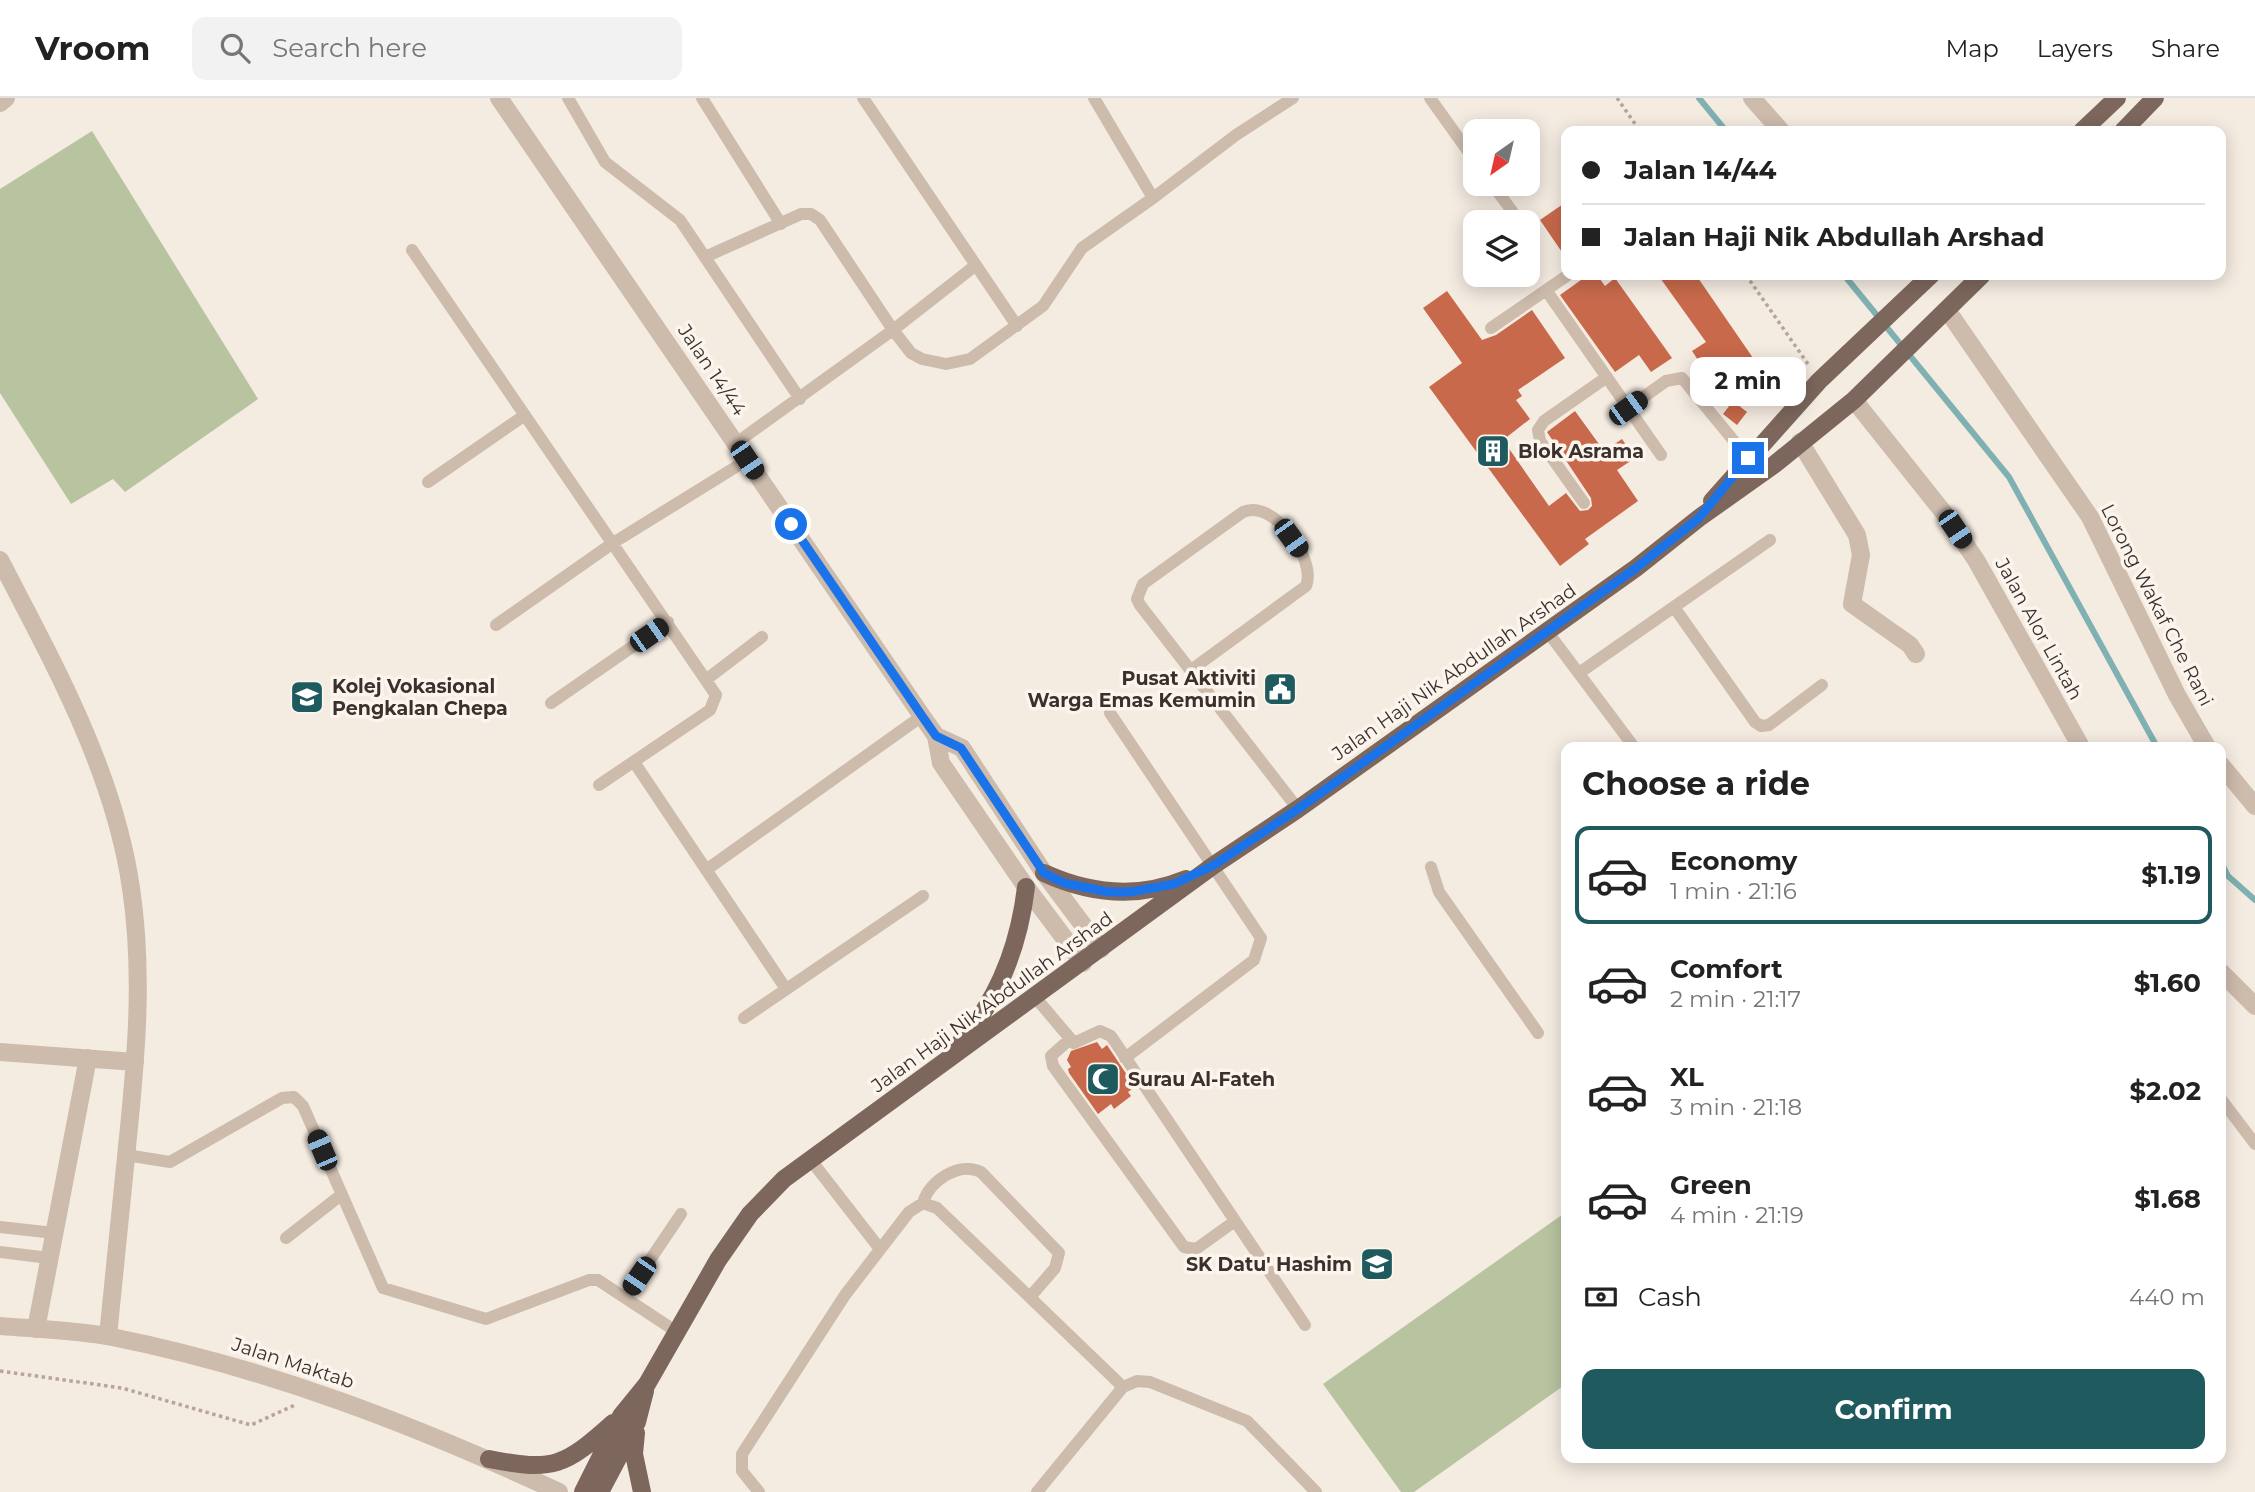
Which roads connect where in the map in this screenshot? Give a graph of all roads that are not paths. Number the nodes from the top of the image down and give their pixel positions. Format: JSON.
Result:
{"nodes":[{"id":1,"x":6,"y":98,"type":"edge"},
{"id":2,"x":499,"y":98,"type":"edge"},
{"id":3,"x":568,"y":98,"type":"edge"},
{"id":4,"x":702,"y":98,"type":"edge"},
{"id":5,"x":863,"y":98,"type":"edge"},
{"id":6,"x":1094,"y":98,"type":"edge"},
{"id":7,"x":1293,"y":98,"type":"edge"},
{"id":8,"x":1430,"y":98,"type":"edge"},
{"id":9,"x":2117,"y":98,"type":"edge"},
{"id":10,"x":2155,"y":98,"type":"edge"},
{"id":11,"x":1754,"y":99,"type":"edge"},
{"id":12,"x":0,"y":103,"type":"edge"},
{"id":13,"x":1777,"y":126,"type":"edge"},
{"id":14,"x":2087,"y":126,"type":"edge"},
{"id":15,"x":2128,"y":126,"type":"edge"},
{"id":16,"x":1463,"y":144,"type":"edge"},
{"id":17,"x":1153,"y":198,"type":"junction"},
{"id":18,"x":781,"y":224,"type":"junction"},
{"id":19,"x":412,"y":250,"type":"dead end"},
{"id":20,"x":705,"y":257,"type":"junction"},
{"id":21,"x":976,"y":265,"type":"junction"},
{"id":22,"x":1561,"y":280,"type":"edge"},
{"id":23,"x":1921,"y":280,"type":"edge"},
{"id":24,"x":1977,"y":280,"type":"edge"},
{"id":25,"x":1546,"y":290,"type":"junction"},
{"id":26,"x":1947,"y":310,"type":"junction"},
{"id":27,"x":1017,"y":326,"type":"junction"},
{"id":28,"x":1491,"y":328,"type":"dead end"},
{"id":29,"x":893,"y":330,"type":"junction"},
{"id":30,"x":1607,"y":377,"type":"junction"},
{"id":31,"x":1859,"y":395,"type":"junction"},
{"id":32,"x":800,"y":399,"type":"junction"},
{"id":33,"x":1628,"y":408,"type":"junction"},
{"id":34,"x":525,"y":415,"type":"junction"},
{"id":35,"x":1800,"y":442,"type":"junction"},
{"id":36,"x":736,"y":443,"type":"junction"},
{"id":37,"x":1661,"y":454,"type":"dead end"},
{"id":38,"x":1748,"y":458,"type":"junction"},
{"id":39,"x":747,"y":460,"type":"junction"},
{"id":40,"x":428,"y":482,"type":"dead end"},
{"id":41,"x":1584,"y":503,"type":"dead end"},
{"id":42,"x":1699,"y":518,"type":"junction"},
{"id":43,"x":1770,"y":540,"type":"dead end"},
{"id":44,"x":614,"y":543,"type":"junction"},
{"id":45,"x":0,"y":561,"type":"edge"},
{"id":46,"x":1674,"y":607,"type":"junction"},
{"id":47,"x":668,"y":622,"type":"junction"},
{"id":48,"x":496,"y":625,"type":"dead end"},
{"id":49,"x":1547,"y":631,"type":"junction"},
{"id":50,"x":762,"y":637,"type":"dead end"},
{"id":51,"x":1916,"y":653,"type":"dead end"},
{"id":52,"x":1191,"y":670,"type":"junction"},
{"id":53,"x":1579,"y":673,"type":"junction"},
{"id":54,"x":707,"y":679,"type":"junction"},
{"id":55,"x":1822,"y":685,"type":"dead end"},
{"id":56,"x":551,"y":703,"type":"dead end"},
{"id":57,"x":1110,"y":713,"type":"dead end"},
{"id":58,"x":922,"y":716,"type":"junction"},
{"id":59,"x":936,"y":736,"type":"junction"},
{"id":60,"x":1630,"y":742,"type":"edge"},
{"id":61,"x":2078,"y":742,"type":"edge"},
{"id":62,"x":2204,"y":742,"type":"edge"},
{"id":63,"x":634,"y":762,"type":"junction"},
{"id":64,"x":2226,"y":771,"type":"edge"},
{"id":65,"x":599,"y":785,"type":"dead end"},
{"id":66,"x":2255,"y":806,"type":"edge"},
{"id":67,"x":1298,"y":809,"type":"junction"},
{"id":68,"x":1214,"y":865,"type":"junction"},
{"id":69,"x":1431,"y":867,"type":"dead end"},
{"id":70,"x":706,"y":870,"type":"junction"},
{"id":71,"x":1044,"y":873,"type":"junction"},
{"id":72,"x":1026,"y":887,"type":"junction"},
{"id":73,"x":923,"y":896,"type":"dead end"},
{"id":74,"x":1101,"y":949,"type":"junction"},
{"id":75,"x":1083,"y":963,"type":"junction"},
{"id":76,"x":2226,"y":977,"type":"edge"},
{"id":77,"x":786,"y":989,"type":"junction"},
{"id":78,"x":1035,"y":997,"type":"junction"},
{"id":79,"x":2255,"y":1006,"type":"edge"},
{"id":80,"x":744,"y":1018,"type":"dead end"},
{"id":81,"x":1538,"y":1033,"type":"dead end"},
{"id":82,"x":1069,"y":1040,"type":"junction"},
{"id":83,"x":0,"y":1052,"type":"edge"},
{"id":84,"x":88,"y":1058,"type":"junction"},
{"id":85,"x":1125,"y":1058,"type":"junction"},
{"id":86,"x":135,"y":1062,"type":"junction"},
{"id":87,"x":920,"y":1080,"type":"junction"},
{"id":88,"x":2226,"y":1106,"type":"edge"},
{"id":89,"x":2255,"y":1144,"type":"edge"},
{"id":90,"x":126,"y":1155,"type":"junction"},
{"id":91,"x":810,"y":1159,"type":"junction"},
{"id":92,"x":341,"y":1195,"type":"junction"},
{"id":93,"x":923,"y":1203,"type":"junction"},
{"id":94,"x":681,"y":1214,"type":"dead end"},
{"id":95,"x":1236,"y":1221,"type":"junction"},
{"id":96,"x":0,"y":1227,"type":"edge"},
{"id":97,"x":54,"y":1233,"type":"junction"},
{"id":98,"x":286,"y":1238,"type":"dead end"},
{"id":99,"x":880,"y":1249,"type":"junction"},
{"id":100,"x":0,"y":1252,"type":"edge"},
{"id":101,"x":49,"y":1258,"type":"junction"},
{"id":102,"x":625,"y":1297,"type":"junction"},
{"id":103,"x":1030,"y":1297,"type":"junction"},
{"id":104,"x":0,"y":1325,"type":"edge"},
{"id":105,"x":1305,"y":1325,"type":"dead end"},
{"id":106,"x":36,"y":1329,"type":"junction"},
{"id":107,"x":677,"y":1332,"type":"junction"},
{"id":108,"x":108,"y":1336,"type":"junction"},
{"id":109,"x":1123,"y":1387,"type":"junction"},
{"id":110,"x":629,"y":1419,"type":"junction"},
{"id":111,"x":489,"y":1460,"type":"junction"},
{"id":112,"x":559,"y":1492,"type":"edge"},
{"id":113,"x":583,"y":1492,"type":"edge"},
{"id":114,"x":600,"y":1492,"type":"edge"},
{"id":115,"x":642,"y":1492,"type":"edge"},
{"id":116,"x":759,"y":1492,"type":"edge"},
{"id":117,"x":1037,"y":1492,"type":"edge"},
{"id":118,"x":1316,"y":1492,"type":"edge"}],
"edges":[{"from":1,"to":12,"type":"street"},
{"from":2,"to":36,"type":"street","name":"Jalan 14/44"},
{"from":3,"to":20,"type":"lane"},
{"from":4,"to":18,"type":"lane"},
{"from":5,"to":21,"type":"lane"},
{"from":6,"to":17,"type":"lane"},
{"from":7,"to":17,"type":"lane"},
{"from":8,"to":16,"type":"lane"},
{"from":9,"to":14,"type":"main road"},
{"from":10,"to":15,"type":"main road"},
{"from":11,"to":13,"type":"street"},
{"from":17,"to":27,"type":"lane"},
{"from":18,"to":20,"type":"lane"},
{"from":18,"to":29,"type":"lane"},
{"from":19,"to":34,"type":"lane"},
{"from":20,"to":32,"type":"lane"},
{"from":21,"to":27,"type":"lane"},
{"from":21,"to":29,"type":"lane"},
{"from":22,"to":25,"type":"lane"},
{"from":23,"to":38,"type":"main road","name":"Jalan Haji Nik Abdullah Arshad"},
{"from":24,"to":26,"type":"main road","name":"Jalan Haji Nik Abdullah Arshad"},
{"from":25,"to":28,"type":"lane"},
{"from":25,"to":30,"type":"lane"},
{"from":26,"to":31,"type":"main road","name":"Jalan Haji Nik Abdullah Arshad"},
{"from":26,"to":62,"type":"street","name":"Lorong Wakaf Che Rani"},
{"from":27,"to":29,"type":"lane"},
{"from":29,"to":32,"type":"lane"},
{"from":30,"to":33,"type":"lane"},
{"from":30,"to":41,"type":"lane"},
{"from":31,"to":35,"type":"main road","name":"Jalan Haji Nik Abdullah Arshad"},
{"from":31,"to":61,"type":"street","name":"Jalan Alor Lintah"},
{"from":32,"to":36,"type":"lane"},
{"from":33,"to":37,"type":"lane"},
{"from":33,"to":38,"type":"lane"},
{"from":34,"to":40,"type":"lane"},
{"from":34,"to":44,"type":"lane"},
{"from":35,"to":42,"type":"main road","name":"Jalan Haji Nik Abdullah Arshad"},
{"from":35,"to":51,"type":"street"},
{"from":36,"to":39,"type":"street","name":"Jalan 14/44"},
{"from":38,"to":42,"type":"main road","name":"Jalan Haji Nik Abdullah Arshad"},
{"from":39,"to":44,"type":"lane"},
{"from":39,"to":58,"type":"street","name":"Jalan 14/44"},
{"from":42,"to":49,"type":"main road","name":"Jalan Haji Nik Abdullah Arshad"},
{"from":43,"to":46,"type":"lane"},
{"from":44,"to":47,"type":"lane"},
{"from":44,"to":48,"type":"lane"},
{"from":45,"to":86,"type":"street"},
{"from":46,"to":53,"type":"lane"},
{"from":46,"to":55,"type":"lane"},
{"from":47,"to":54,"type":"lane"},
{"from":47,"to":56,"type":"lane"},
{"from":49,"to":53,"type":"lane"},
{"from":49,"to":67,"type":"main road","name":"Jalan Haji Nik Abdullah Arshad"},
{"from":50,"to":54,"type":"lane"},
{"from":52,"to":52,"type":"lane"},
{"from":52,"to":67,"type":"lane"},
{"from":53,"to":60,"type":"lane"},
{"from":54,"to":63,"type":"lane"},
{"from":57,"to":68,"type":"lane"},
{"from":58,"to":59,"type":"street","name":"Jalan 14/44"},
{"from":58,"to":70,"type":"lane"},
{"from":59,"to":71,"type":"street","name":"Jalan 14/44"},
{"from":59,"to":72,"type":"street","name":"Jalan 14/44"},
{"from":63,"to":65,"type":"lane"},
{"from":63,"to":70,"type":"lane"},
{"from":64,"to":66,"type":"street"},
{"from":67,"to":68,"type":"main road","name":"Jalan Haji Nik Abdullah Arshad"},
{"from":68,"to":71,"type":"main road"},
{"from":68,"to":74,"type":"main road","name":"Jalan Haji Nik Abdullah Arshad"},
{"from":68,"to":85,"type":"lane"},
{"from":69,"to":81,"type":"lane"},
{"from":70,"to":77,"type":"lane"},
{"from":71,"to":74,"type":"street","name":"Jalan 14/44"},
{"from":72,"to":75,"type":"street","name":"Jalan 14/44"},
{"from":72,"to":87,"type":"main road"},
{"from":73,"to":77,"type":"lane"},
{"from":74,"to":75,"type":"main road","name":"Jalan Haji Nik Abdullah Arshad"},
{"from":75,"to":78,"type":"main road","name":"Jalan Haji Nik Abdullah Arshad"},
{"from":76,"to":79,"type":"street"},
{"from":77,"to":80,"type":"lane"},
{"from":78,"to":82,"type":"lane"},
{"from":78,"to":87,"type":"main road","name":"Jalan Haji Nik Abdullah Arshad"},
{"from":82,"to":85,"type":"lane"},
{"from":82,"to":95,"type":"lane"},
{"from":83,"to":84,"type":"street"},
{"from":84,"to":86,"type":"street"},
{"from":84,"to":97,"type":"street"},
{"from":85,"to":95,"type":"lane"},
{"from":86,"to":90,"type":"street"},
{"from":87,"to":91,"type":"main road","name":"Jalan Haji Nik Abdullah Arshad"},
{"from":88,"to":89,"type":"lane"},
{"from":90,"to":92,"type":"lane"},
{"from":90,"to":108,"type":"street"},
{"from":91,"to":99,"type":"lane"},
{"from":91,"to":107,"type":"main road","name":"Jalan Haji Nik Abdullah Arshad"},
{"from":92,"to":98,"type":"lane"},
{"from":92,"to":102,"type":"lane"},
{"from":93,"to":99,"type":"lane"},
{"from":93,"to":103,"type":"lane"},
{"from":93,"to":103,"type":"lane"},
{"from":94,"to":102,"type":"lane"},
{"from":95,"to":105,"type":"lane"},
{"from":96,"to":97,"type":"lane"},
{"from":97,"to":101,"type":"street"},
{"from":99,"to":116,"type":"lane"},
{"from":100,"to":101,"type":"lane"},
{"from":101,"to":106,"type":"street"},
{"from":102,"to":107,"type":"lane"},
{"from":103,"to":109,"type":"lane"},
{"from":104,"to":106,"type":"street","name":"Jalan Maktab"},
{"from":106,"to":108,"type":"street","name":"Jalan Maktab"},
{"from":107,"to":110,"type":"main road","name":"Jalan Haji Nik Abdullah Arshad"},
{"from":108,"to":111,"type":"street","name":"Jalan Maktab"},
{"from":109,"to":117,"type":"lane"},
{"from":109,"to":118,"type":"lane"},
{"from":110,"to":111,"type":"main road"},
{"from":110,"to":113,"type":"main road","name":"Jalan Haji Nik Abdullah Arshad"},
{"from":110,"to":114,"type":"main road","name":"Jalan Haji Nik Abdullah Arshad"},
{"from":110,"to":115,"type":"main road"},
{"from":111,"to":112,"type":"street","name":"Jalan Maktab"}]}
